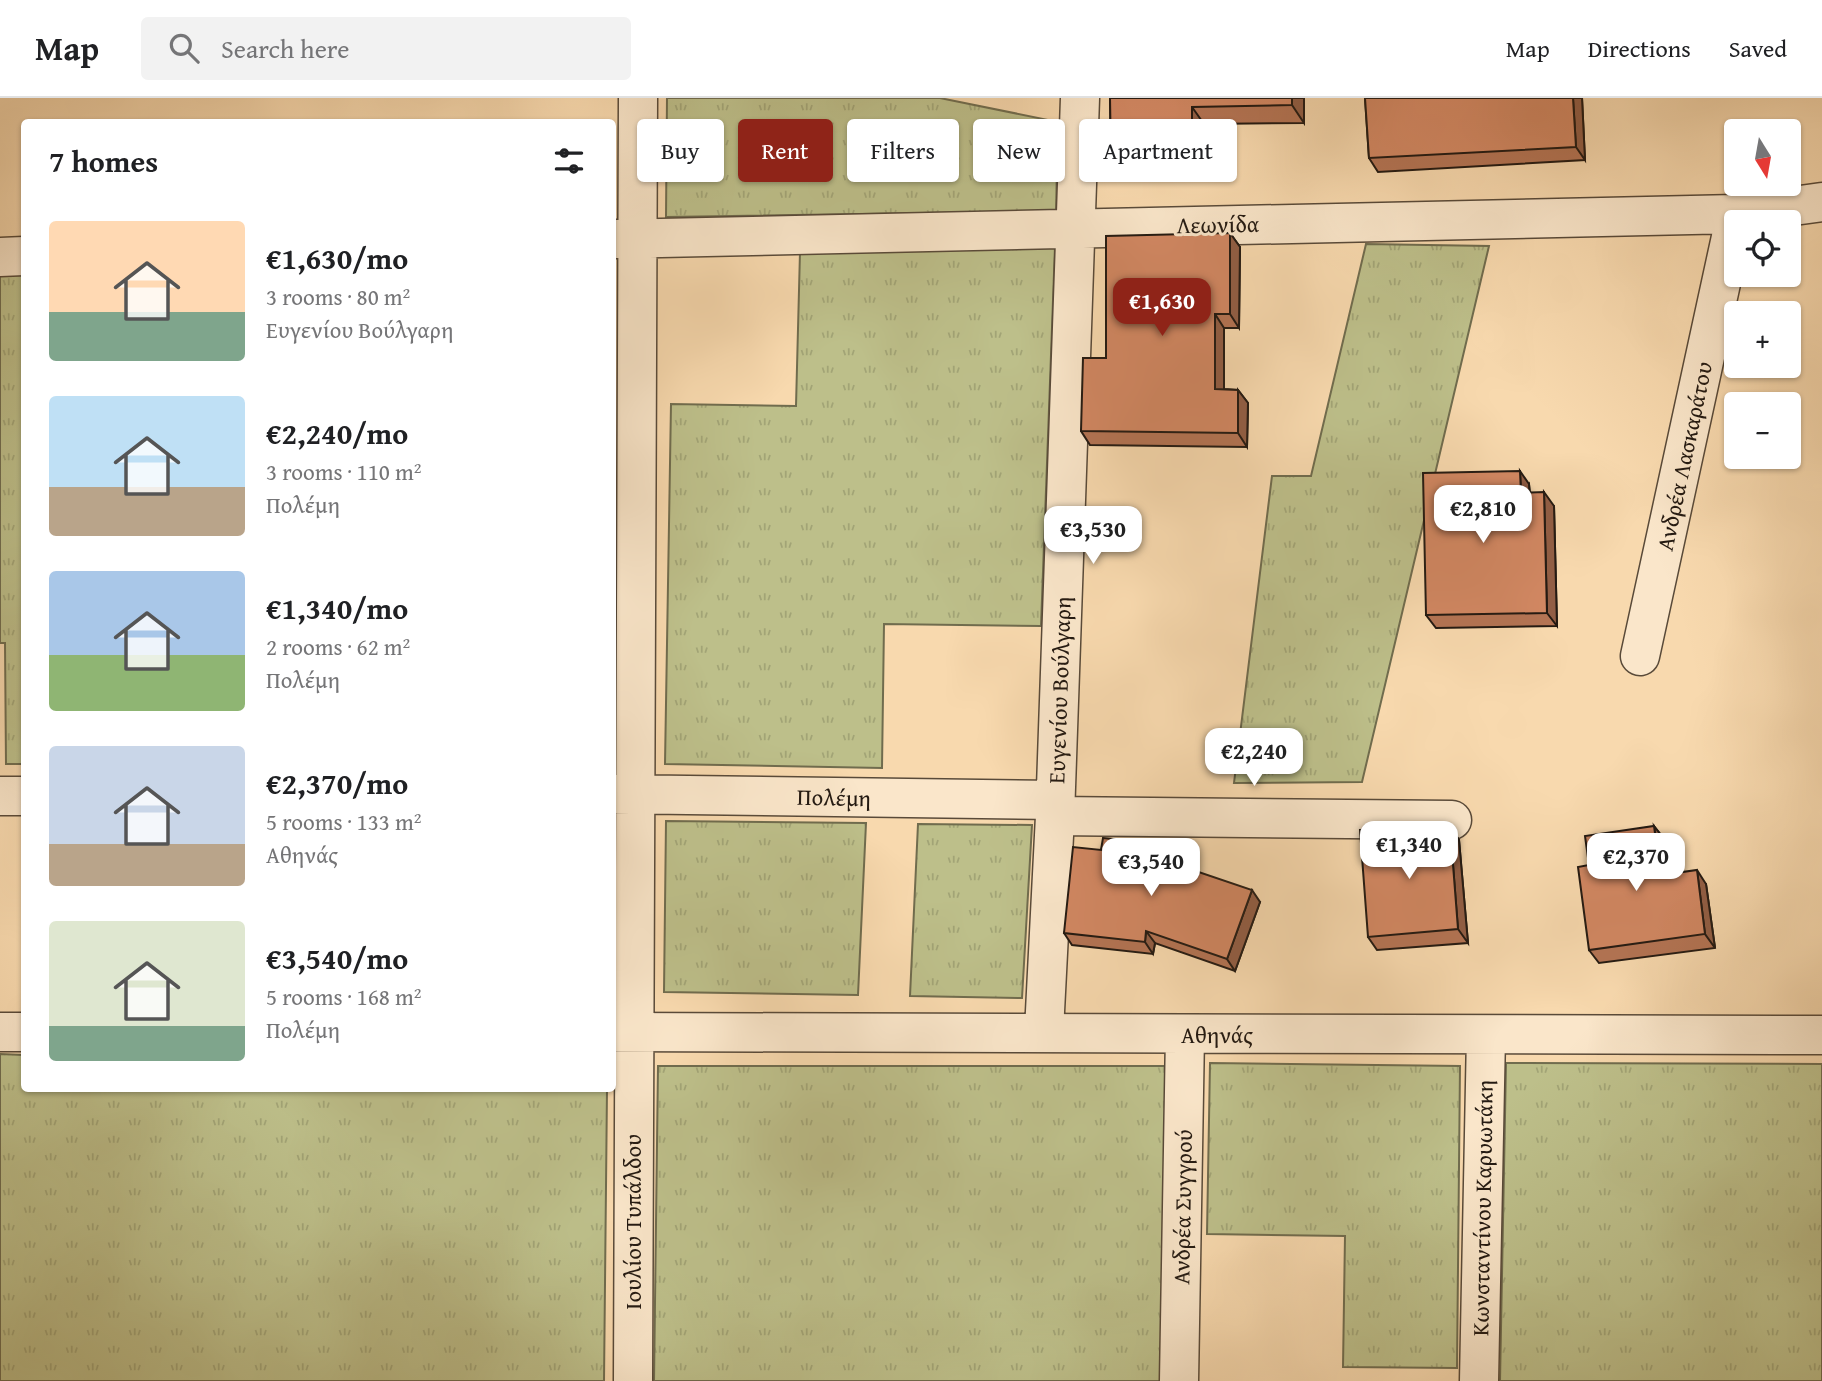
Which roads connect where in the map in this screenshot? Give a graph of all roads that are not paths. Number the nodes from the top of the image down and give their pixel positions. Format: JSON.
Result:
{"nodes":[{"id":1,"x":638,"y":98,"type":"edge"},
{"id":2,"x":1080,"y":98,"type":"edge"},
{"id":3,"x":1822,"y":202,"type":"edge"},
{"id":4,"x":1769,"y":210,"type":"edge"},
{"id":5,"x":1724,"y":215,"type":"edge"},
{"id":6,"x":1073,"y":227,"type":"junction"},
{"id":7,"x":626,"y":239,"type":"edge"},
{"id":8,"x":21,"y":256,"type":"edge"},
{"id":9,"x":0,"y":257,"type":"edge"},
{"id":10,"x":1724,"y":270,"type":"edge"},
{"id":11,"x":1640,"y":656,"type":"dead end"},
{"id":12,"x":623,"y":794,"type":"edge"},
{"id":13,"x":0,"y":796,"type":"edge"},
{"id":14,"x":21,"y":796,"type":"edge"},
{"id":15,"x":1056,"y":808,"type":"junction"},
{"id":16,"x":1452,"y":820,"type":"dead end"},
{"id":17,"x":1044,"y":1031,"type":"junction"},
{"id":18,"x":0,"y":1032,"type":"edge"},
{"id":19,"x":21,"y":1032,"type":"edge"},
{"id":20,"x":622,"y":1032,"type":"edge"},
{"id":21,"x":1185,"y":1034,"type":"junction"},
{"id":22,"x":1486,"y":1035,"type":"junction"},
{"id":23,"x":1822,"y":1035,"type":"edge"},
{"id":24,"x":632,"y":1381,"type":"edge"},
{"id":25,"x":1179,"y":1381,"type":"edge"},
{"id":26,"x":1479,"y":1381,"type":"edge"}],
"edges":[{"from":1,"to":7,"type":"street","name":"Ιουλίου Τυπάλδου"},
{"from":2,"to":6,"type":"street","name":"Ευγενίου Βούλγαρη"},
{"from":3,"to":4,"type":"street","name":"Λεωνίδα"},
{"from":5,"to":6,"type":"street","name":"Λεωνίδα"},
{"from":6,"to":7,"type":"street","name":"Λεωνίδα"},
{"from":6,"to":15,"type":"street","name":"Ευγενίου Βούλγαρη"},
{"from":7,"to":12,"type":"street","name":"Ιουλίου Τυπάλδου"},
{"from":8,"to":9,"type":"street"},
{"from":10,"to":11,"type":"street","name":"Ανδρέα Λασκαράτου"},
{"from":12,"to":15,"type":"street","name":"Πολέμη"},
{"from":12,"to":20,"type":"street","name":"Ιουλίου Τυπάλδου"},
{"from":13,"to":14,"type":"street"},
{"from":15,"to":16,"type":"street","name":"Πολέμη"},
{"from":15,"to":17,"type":"street","name":"Ευγενίου Βούλγαρη"},
{"from":17,"to":20,"type":"street","name":"Αθηνάς"},
{"from":17,"to":21,"type":"street","name":"Αθηνάς"},
{"from":18,"to":19,"type":"street"},
{"from":20,"to":24,"type":"street","name":"Ιουλίου Τυπάλδου"},
{"from":21,"to":22,"type":"street","name":"Αθηνάς"},
{"from":21,"to":25,"type":"street","name":"Ανδρέα Συγγρού"},
{"from":22,"to":23,"type":"street","name":"Αθηνάς"},
{"from":22,"to":26,"type":"street","name":"Κωνσταντίνου Καρυωτάκη"}]}
